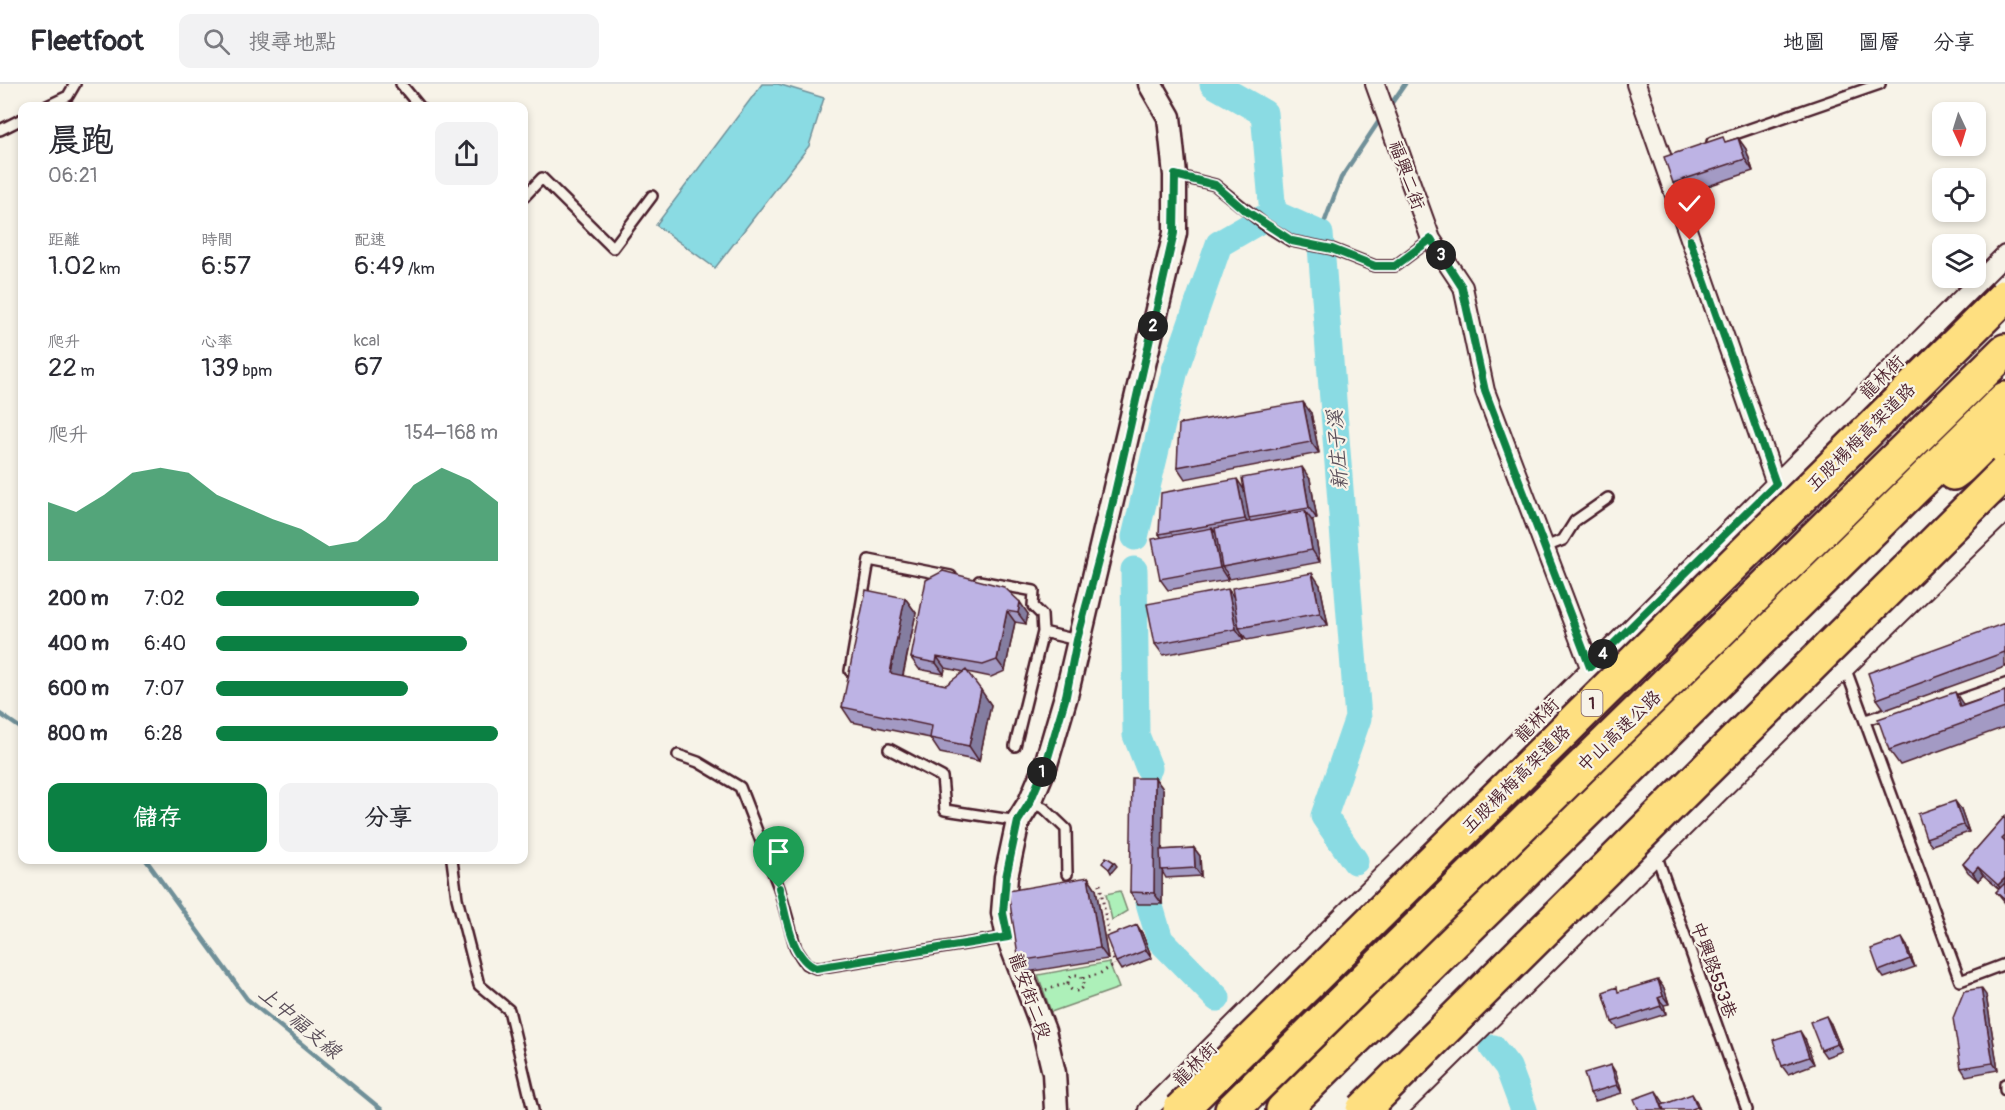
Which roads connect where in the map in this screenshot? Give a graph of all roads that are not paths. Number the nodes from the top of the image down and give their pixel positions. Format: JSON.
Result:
{"nodes":[{"id":1,"x":75,"y":84,"type":"edge"},
{"id":2,"x":401,"y":84,"type":"edge"},
{"id":3,"x":1150,"y":84,"type":"edge"},
{"id":4,"x":1375,"y":84,"type":"edge"},
{"id":5,"x":1636,"y":84,"type":"edge"},
{"id":6,"x":1880,"y":84,"type":"edge"},
{"id":7,"x":55,"y":102,"type":"edge"},
{"id":8,"x":416,"y":102,"type":"edge"},
{"id":9,"x":18,"y":121,"type":"edge"},
{"id":10,"x":0,"y":130,"type":"edge"},
{"id":11,"x":1705,"y":144,"type":"edge"},
{"id":12,"x":1175,"y":175,"type":"junction"},
{"id":13,"x":528,"y":193,"type":"edge"},
{"id":14,"x":652,"y":196,"type":"dead end"},
{"id":15,"x":1431,"y":239,"type":"junction"},
{"id":16,"x":2005,"y":255,"type":"edge"},
{"id":17,"x":2005,"y":296,"type":"edge"},
{"id":18,"x":2005,"y":309,"type":"edge"},
{"id":19,"x":2005,"y":351,"type":"edge"},
{"id":20,"x":2005,"y":399,"type":"edge"},
{"id":21,"x":2005,"y":435,"type":"edge"},
{"id":22,"x":2005,"y":473,"type":"edge"},
{"id":23,"x":1776,"y":484,"type":"junction"},
{"id":24,"x":1608,"y":498,"type":"dead end"},
{"id":25,"x":2005,"y":512,"type":"edge"},
{"id":26,"x":1836,"y":518,"type":"junction"},
{"id":27,"x":1862,"y":540,"type":"junction"},
{"id":28,"x":1545,"y":547,"type":"junction"},
{"id":29,"x":957,"y":577,"type":"edge"},
{"id":30,"x":968,"y":579,"type":"edge"},
{"id":31,"x":1043,"y":632,"type":"junction"},
{"id":32,"x":1077,"y":640,"type":"junction"},
{"id":33,"x":1832,"y":640,"type":"dead end"},
{"id":34,"x":1845,"y":666,"type":"junction"},
{"id":35,"x":1590,"y":667,"type":"junction"},
{"id":36,"x":2005,"y":672,"type":"edge"},
{"id":37,"x":849,"y":676,"type":"edge"},
{"id":38,"x":1866,"y":720,"type":"junction"},
{"id":39,"x":1015,"y":746,"type":"dead end"},
{"id":40,"x":889,"y":749,"type":"dead end"},
{"id":41,"x":678,"y":754,"type":"dead end"},
{"id":42,"x":1024,"y":812,"type":"junction"},
{"id":43,"x":1654,"y":849,"type":"junction"},
{"id":44,"x":453,"y":864,"type":"edge"},
{"id":45,"x":1067,"y":874,"type":"dead end"},
{"id":46,"x":1008,"y":937,"type":"junction"},
{"id":47,"x":2005,"y":964,"type":"edge"},
{"id":48,"x":2005,"y":1084,"type":"edge"},
{"id":49,"x":2005,"y":1090,"type":"edge"},
{"id":50,"x":533,"y":1110,"type":"edge"},
{"id":51,"x":1056,"y":1110,"type":"edge"},
{"id":52,"x":1148,"y":1110,"type":"edge"},
{"id":53,"x":1180,"y":1110,"type":"edge"},
{"id":54,"x":1232,"y":1110,"type":"edge"},
{"id":55,"x":1283,"y":1110,"type":"edge"},
{"id":56,"x":1363,"y":1110,"type":"edge"},
{"id":57,"x":1398,"y":1110,"type":"edge"},
{"id":58,"x":1747,"y":1110,"type":"edge"}],
"edges":[{"from":1,"to":7,"type":"lane"},
{"from":2,"to":8,"type":"lane"},
{"from":3,"to":12,"type":"street","name":"龍安街二段"},
{"from":4,"to":15,"type":"street","name":"福興二街"},
{"from":5,"to":23,"type":"street"},
{"from":6,"to":11,"type":"lane"},
{"from":9,"to":10,"type":"lane"},
{"from":12,"to":15,"type":"lane"},
{"from":12,"to":32,"type":"street","name":"龍安街二段"},
{"from":13,"to":14,"type":"lane"},
{"from":15,"to":28,"type":"street","name":"福興二街"},
{"from":16,"to":23,"type":"street","name":"龍林街"},
{"from":17,"to":53,"type":"highway","name":"五股楊梅高架道路","number":"1","bridge":true},
{"from":18,"to":26,"type":"highway"},
{"from":19,"to":26,"type":"highway","name":"中山高速公路","number":"1"},
{"from":20,"to":27,"type":"highway","name":"中山高速公路"},
{"from":21,"to":27,"type":"highway"},
{"from":22,"to":56,"type":"highway","bridge":true},
{"from":23,"to":35,"type":"street","name":"龍林街"},
{"from":24,"to":28,"type":"lane"},
{"from":25,"to":34,"type":"street"},
{"from":26,"to":54,"type":"highway","name":"中山高速公路","number":"1"},
{"from":27,"to":55,"type":"highway","name":"中山高速公路"},
{"from":28,"to":35,"type":"street","name":"福興二街"},
{"from":29,"to":37,"type":"lane"},
{"from":30,"to":31,"type":"lane"},
{"from":31,"to":32,"type":"lane"},
{"from":31,"to":39,"type":"lane"},
{"from":32,"to":42,"type":"street","name":"龍安街二段"},
{"from":33,"to":34,"type":"lane"},
{"from":34,"to":38,"type":"lane"},
{"from":34,"to":43,"type":"street"},
{"from":35,"to":52,"type":"street","name":"龍林街"},
{"from":36,"to":38,"type":"lane"},
{"from":38,"to":47,"type":"lane"},
{"from":40,"to":42,"type":"lane"},
{"from":41,"to":46,"type":"lane"},
{"from":42,"to":45,"type":"lane"},
{"from":42,"to":46,"type":"street","name":"龍安街二段"},
{"from":43,"to":57,"type":"street"},
{"from":43,"to":58,"type":"lane","name":"中興路553巷"},
{"from":44,"to":50,"type":"lane"},
{"from":46,"to":51,"type":"street","name":"龍安街二段"},
{"from":48,"to":49,"type":"lane"}]}
